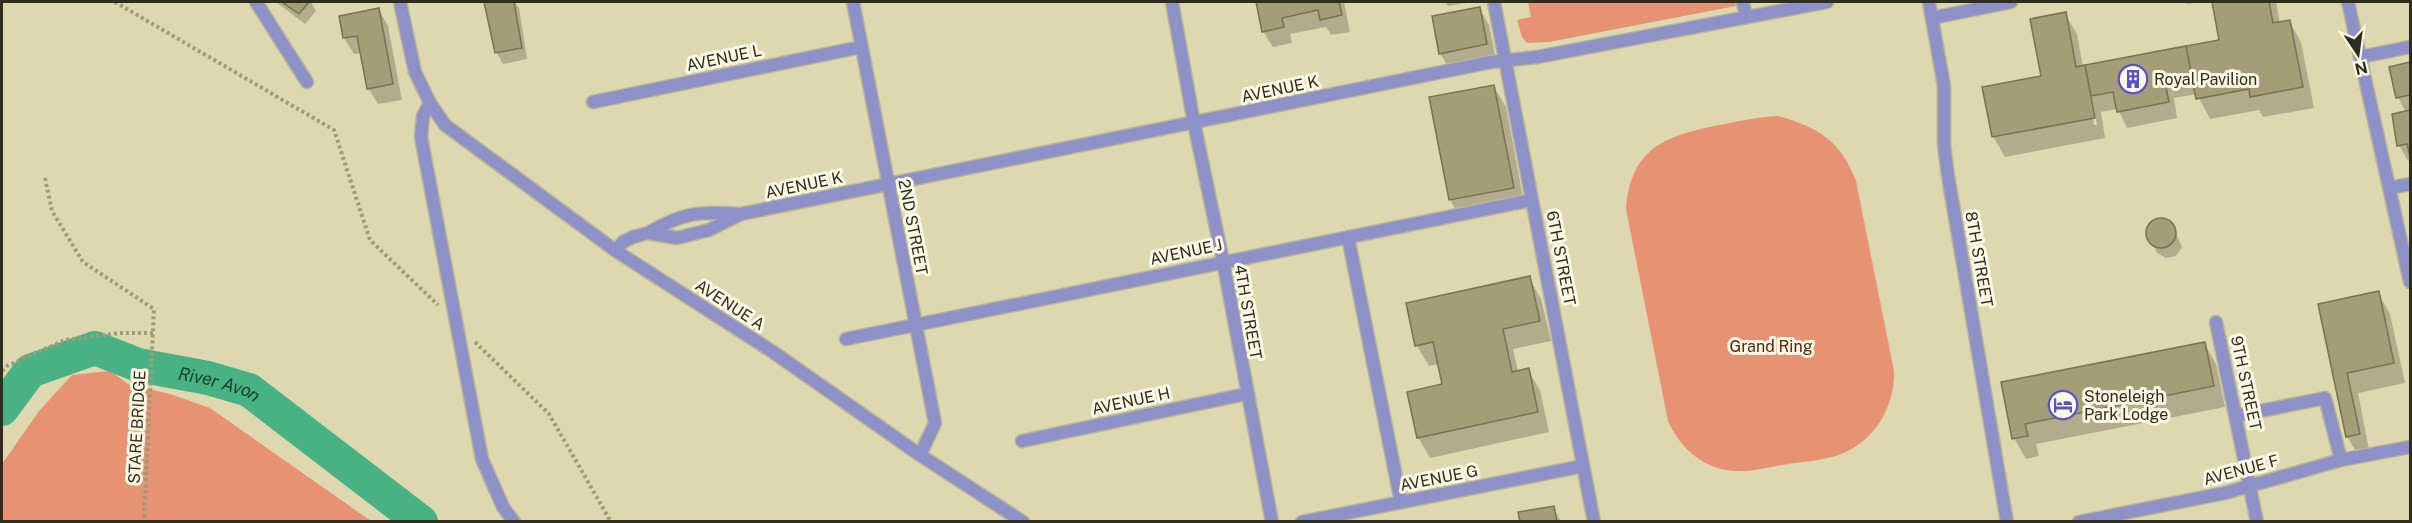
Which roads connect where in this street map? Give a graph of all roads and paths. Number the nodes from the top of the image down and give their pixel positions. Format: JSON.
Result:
{"nodes":[{"id":1,"x":116,"y":2,"type":"edge"},
{"id":2,"x":256,"y":2,"type":"edge"},
{"id":3,"x":400,"y":2,"type":"edge"},
{"id":4,"x":854,"y":2,"type":"edge"},
{"id":5,"x":1172,"y":2,"type":"edge"},
{"id":6,"x":1494,"y":2,"type":"edge"},
{"id":7,"x":1743,"y":2,"type":"edge"},
{"id":8,"x":1827,"y":2,"type":"edge"},
{"id":9,"x":1929,"y":2,"type":"edge"},
{"id":10,"x":2011,"y":2,"type":"edge"},
{"id":11,"x":2348,"y":2,"type":"edge"},
{"id":12,"x":1746,"y":17,"type":"junction"},
{"id":13,"x":1932,"y":18,"type":"junction"},
{"id":14,"x":861,"y":47,"type":"junction"},
{"id":15,"x":2410,"y":47,"type":"edge"},
{"id":16,"x":2360,"y":57,"type":"junction"},
{"id":17,"x":1507,"y":61,"type":"junction"},
{"id":18,"x":307,"y":82,"type":"dead end"},
{"id":19,"x":593,"y":102,"type":"dead end"},
{"id":20,"x":430,"y":103,"type":"junction"},
{"id":21,"x":1194,"y":123,"type":"junction"},
{"id":22,"x":45,"y":178,"type":"dead end"},
{"id":23,"x":888,"y":184,"type":"junction"},
{"id":24,"x":2410,"y":184,"type":"edge"},
{"id":25,"x":2390,"y":189,"type":"junction"},
{"id":26,"x":1532,"y":200,"type":"junction"},
{"id":27,"x":741,"y":214,"type":"junction"},
{"id":28,"x":648,"y":234,"type":"junction"},
{"id":29,"x":1348,"y":237,"type":"junction"},
{"id":30,"x":616,"y":251,"type":"junction"},
{"id":31,"x":1223,"y":261,"type":"junction"},
{"id":32,"x":2410,"y":282,"type":"edge"},
{"id":33,"x":456,"y":322,"type":"junction"},
{"id":34,"x":2216,"y":322,"type":"dead end"},
{"id":35,"x":915,"y":324,"type":"junction"},
{"id":36,"x":153,"y":333,"type":"junction"},
{"id":37,"x":846,"y":339,"type":"dead end"},
{"id":38,"x":2,"y":371,"type":"edge"},
{"id":39,"x":1246,"y":394,"type":"junction"},
{"id":40,"x":2236,"y":416,"type":"junction"},
{"id":41,"x":1022,"y":441,"type":"dead end"},
{"id":42,"x":2410,"y":447,"type":"edge"},
{"id":43,"x":920,"y":455,"type":"junction"},
{"id":44,"x":2341,"y":460,"type":"junction"},
{"id":45,"x":1583,"y":466,"type":"junction"},
{"id":46,"x":2250,"y":487,"type":"junction"},
{"id":47,"x":1401,"y":502,"type":"junction"},
{"id":48,"x":144,"y":522,"type":"edge"},
{"id":49,"x":514,"y":522,"type":"edge"},
{"id":50,"x":611,"y":522,"type":"edge"},
{"id":51,"x":1023,"y":522,"type":"edge"},
{"id":52,"x":1272,"y":522,"type":"edge"},
{"id":53,"x":1302,"y":522,"type":"edge"},
{"id":54,"x":1594,"y":522,"type":"edge"},
{"id":55,"x":2007,"y":522,"type":"edge"},
{"id":56,"x":2079,"y":522,"type":"edge"},
{"id":57,"x":2257,"y":522,"type":"edge"}],
"edges":[{"from":1,"to":33,"type":"path"},
{"from":2,"to":18,"type":"lane"},
{"from":3,"to":20,"type":"lane","name":"AVENUE A"},
{"from":4,"to":14,"type":"lane","name":"2ND STREET"},
{"from":5,"to":21,"type":"lane","name":"4TH STREET"},
{"from":6,"to":17,"type":"lane","name":"6TH STREET"},
{"from":7,"to":12,"type":"lane"},
{"from":8,"to":12,"type":"lane","name":"AVENUE K"},
{"from":9,"to":13,"type":"lane","name":"8TH STREET"},
{"from":10,"to":13,"type":"lane"},
{"from":11,"to":16,"type":"lane"},
{"from":12,"to":17,"type":"lane","name":"AVENUE K"},
{"from":13,"to":55,"type":"lane","name":"8TH STREET"},
{"from":14,"to":19,"type":"lane","name":"AVENUE L"},
{"from":14,"to":23,"type":"lane","name":"2ND STREET"},
{"from":15,"to":16,"type":"lane"},
{"from":16,"to":25,"type":"lane"},
{"from":17,"to":21,"type":"lane","name":"AVENUE K"},
{"from":17,"to":26,"type":"lane","name":"6TH STREET"},
{"from":20,"to":30,"type":"lane","name":"AVENUE A"},
{"from":20,"to":33,"type":"lane"},
{"from":21,"to":23,"type":"lane","name":"AVENUE K"},
{"from":21,"to":31,"type":"lane","name":"4TH STREET"},
{"from":22,"to":36,"type":"path","name":"STARE BRIDGE"},
{"from":23,"to":27,"type":"lane","name":"AVENUE K"},
{"from":23,"to":35,"type":"lane","name":"2ND STREET"},
{"from":24,"to":25,"type":"lane"},
{"from":25,"to":32,"type":"lane"},
{"from":26,"to":29,"type":"lane","name":"AVENUE J"},
{"from":26,"to":45,"type":"lane","name":"6TH STREET"},
{"from":27,"to":28,"type":"lane","name":"AVENUE K"},
{"from":27,"to":28,"type":"lane","name":"AVENUE K"},
{"from":28,"to":30,"type":"lane","name":"AVENUE K"},
{"from":29,"to":31,"type":"lane","name":"AVENUE J"},
{"from":29,"to":47,"type":"lane"},
{"from":30,"to":43,"type":"lane","name":"AVENUE A"},
{"from":31,"to":35,"type":"lane","name":"AVENUE J"},
{"from":31,"to":39,"type":"lane","name":"4TH STREET"},
{"from":33,"to":49,"type":"lane"},
{"from":33,"to":50,"type":"path"},
{"from":34,"to":40,"type":"lane","name":"9TH STREET"},
{"from":35,"to":37,"type":"lane","name":"AVENUE J"},
{"from":35,"to":43,"type":"lane","name":"2ND STREET"},
{"from":36,"to":38,"type":"path"},
{"from":36,"to":48,"type":"path","name":"STARE BRIDGE"},
{"from":39,"to":41,"type":"lane","name":"AVENUE H"},
{"from":39,"to":52,"type":"lane","name":"4TH STREET"},
{"from":40,"to":44,"type":"lane"},
{"from":40,"to":46,"type":"lane","name":"9TH STREET"},
{"from":42,"to":44,"type":"lane","name":"AVENUE F"},
{"from":43,"to":51,"type":"lane","name":"AVENUE A"},
{"from":44,"to":46,"type":"lane","name":"AVENUE F"},
{"from":45,"to":47,"type":"lane","name":"AVENUE G"},
{"from":45,"to":54,"type":"lane","name":"6TH STREET"},
{"from":46,"to":56,"type":"lane","name":"AVENUE F"},
{"from":46,"to":57,"type":"lane","name":"9TH STREET"},
{"from":47,"to":53,"type":"lane","name":"AVENUE G"}]}
